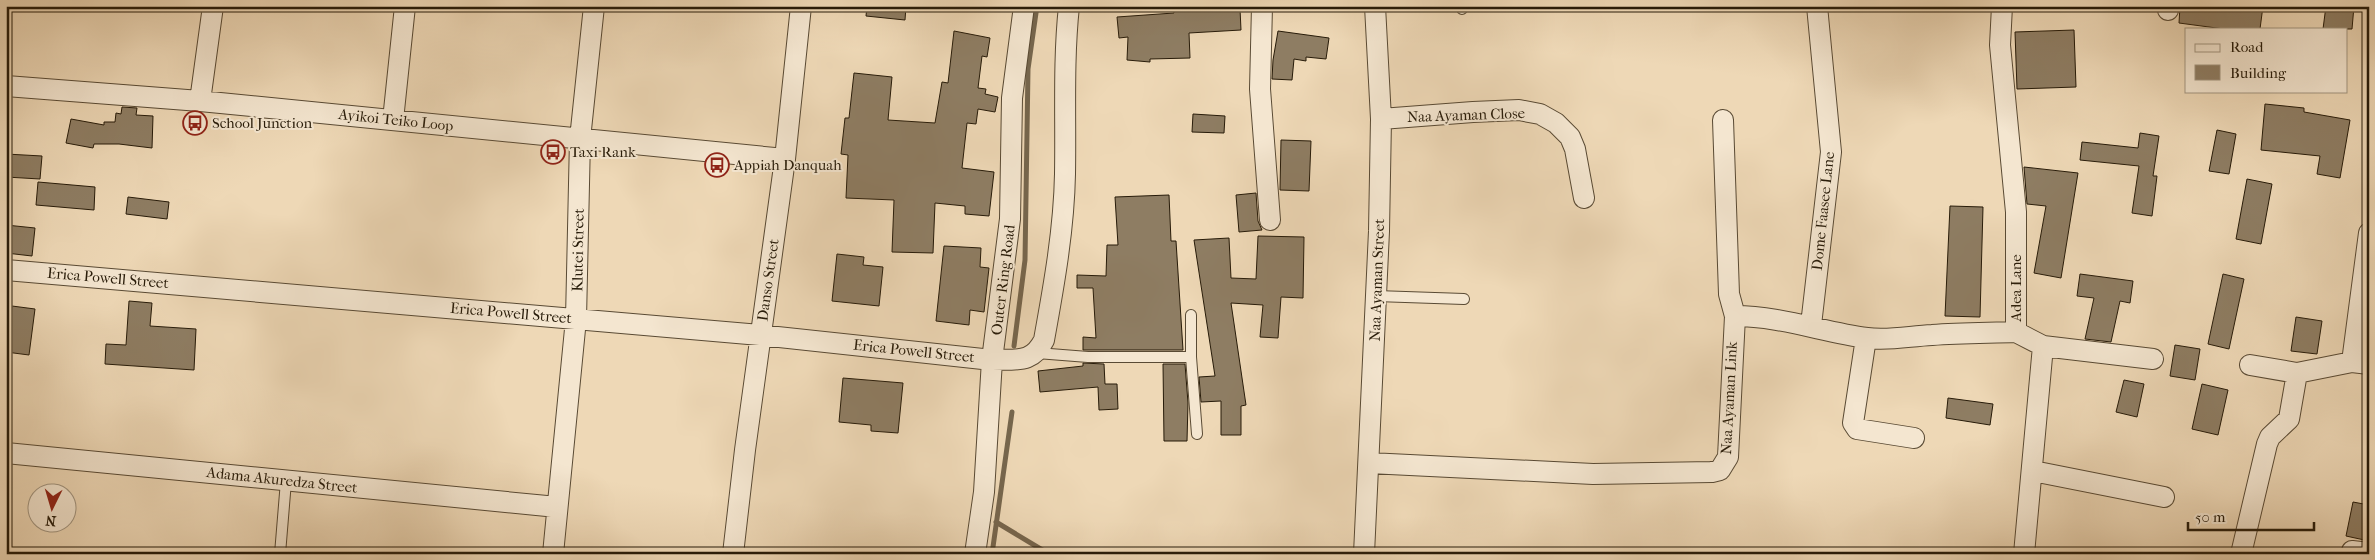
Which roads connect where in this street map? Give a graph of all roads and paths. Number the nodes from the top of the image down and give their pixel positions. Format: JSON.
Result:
{"nodes":[{"id":1,"x":213,"y":6,"type":"edge"},
{"id":2,"x":405,"y":6,"type":"edge"},
{"id":3,"x":594,"y":6,"type":"edge"},
{"id":4,"x":802,"y":6,"type":"edge"},
{"id":5,"x":1024,"y":6,"type":"edge"},
{"id":6,"x":1070,"y":6,"type":"edge"},
{"id":7,"x":1262,"y":6,"type":"edge"},
{"id":8,"x":1375,"y":6,"type":"edge"},
{"id":9,"x":1817,"y":6,"type":"edge"},
{"id":10,"x":2002,"y":6,"type":"edge"},
{"id":11,"x":6,"y":86,"type":"edge"},
{"id":12,"x":200,"y":101,"type":"junction"},
{"id":13,"x":1381,"y":119,"type":"junction"},
{"id":14,"x":393,"y":120,"type":"junction"},
{"id":15,"x":1723,"y":120,"type":"dead end"},
{"id":16,"x":580,"y":139,"type":"junction"},
{"id":17,"x":785,"y":159,"type":"junction"},
{"id":18,"x":1584,"y":198,"type":"dead end"},
{"id":19,"x":1270,"y":220,"type":"dead end"},
{"id":20,"x":2369,"y":233,"type":"edge"},
{"id":21,"x":6,"y":270,"type":"edge"},
{"id":22,"x":1376,"y":296,"type":"junction"},
{"id":23,"x":1464,"y":299,"type":"dead end"},
{"id":24,"x":1190,"y":316,"type":"dead end"},
{"id":25,"x":1735,"y":316,"type":"junction"},
{"id":26,"x":576,"y":319,"type":"junction"},
{"id":27,"x":1811,"y":325,"type":"junction"},
{"id":28,"x":2016,"y":332,"type":"junction"},
{"id":29,"x":760,"y":335,"type":"junction"},
{"id":30,"x":1866,"y":338,"type":"junction"},
{"id":31,"x":2043,"y":346,"type":"junction"},
{"id":32,"x":1038,"y":353,"type":"junction"},
{"id":33,"x":1191,"y":357,"type":"junction"},
{"id":34,"x":2153,"y":359,"type":"dead end"},
{"id":35,"x":992,"y":360,"type":"junction"},
{"id":36,"x":2360,"y":363,"type":"edge"},
{"id":37,"x":2250,"y":365,"type":"dead end"},
{"id":38,"x":2297,"y":373,"type":"junction"},
{"id":39,"x":1197,"y":434,"type":"dead end"},
{"id":40,"x":1914,"y":438,"type":"dead end"},
{"id":41,"x":6,"y":453,"type":"edge"},
{"id":42,"x":1369,"y":463,"type":"junction"},
{"id":43,"x":2033,"y":471,"type":"junction"},
{"id":44,"x":286,"y":481,"type":"junction"},
{"id":45,"x":2164,"y":496,"type":"dead end"},
{"id":46,"x":557,"y":507,"type":"junction"},
{"id":47,"x":280,"y":554,"type":"edge"},
{"id":48,"x":553,"y":554,"type":"edge"},
{"id":49,"x":733,"y":554,"type":"edge"},
{"id":50,"x":975,"y":554,"type":"edge"},
{"id":51,"x":1364,"y":554,"type":"edge"},
{"id":52,"x":2024,"y":554,"type":"edge"},
{"id":53,"x":2241,"y":554,"type":"edge"}],
"edges":[{"from":1,"to":12,"type":"street"},
{"from":2,"to":14,"type":"street"},
{"from":3,"to":16,"type":"street","name":"Klutei Street"},
{"from":4,"to":17,"type":"street","name":"Danso Street"},
{"from":5,"to":35,"type":"street","name":"Outer Ring Road"},
{"from":6,"to":32,"type":"street"},
{"from":7,"to":19,"type":"street"},
{"from":8,"to":13,"type":"street","name":"Naa Ayaman Street"},
{"from":9,"to":27,"type":"street","name":"Dome Faasee Lane"},
{"from":10,"to":28,"type":"street","name":"Adea Lane"},
{"from":11,"to":12,"type":"street","name":"Ayikoi Teiko Loop"},
{"from":12,"to":14,"type":"street","name":"Ayikoi Teiko Loop"},
{"from":13,"to":18,"type":"street","name":"Naa Ayaman Close"},
{"from":13,"to":22,"type":"street","name":"Naa Ayaman Street"},
{"from":14,"to":16,"type":"street","name":"Ayikoi Teiko Loop"},
{"from":15,"to":25,"type":"street"},
{"from":16,"to":17,"type":"street","name":"Ayikoi Teiko Loop"},
{"from":16,"to":26,"type":"street","name":"Klutei Street"},
{"from":17,"to":29,"type":"street","name":"Danso Street"},
{"from":20,"to":36,"type":"street"},
{"from":21,"to":26,"type":"street","name":"Erica Powell Street"},
{"from":22,"to":23,"type":"lane"},
{"from":22,"to":42,"type":"street","name":"Naa Ayaman Street"},
{"from":24,"to":33,"type":"lane"},
{"from":25,"to":27,"type":"street"},
{"from":25,"to":42,"type":"street","name":"Naa Ayaman Link"},
{"from":26,"to":29,"type":"street","name":"Erica Powell Street"},
{"from":26,"to":46,"type":"street","name":"Klutei Street"},
{"from":27,"to":30,"type":"street"},
{"from":28,"to":30,"type":"street"},
{"from":28,"to":31,"type":"street","name":"Adea Lane"},
{"from":29,"to":35,"type":"street","name":"Erica Powell Street"},
{"from":29,"to":49,"type":"street","name":"Danso Street"},
{"from":30,"to":40,"type":"street"},
{"from":31,"to":34,"type":"street"},
{"from":31,"to":43,"type":"street"},
{"from":32,"to":33,"type":"lane"},
{"from":32,"to":35,"type":"street","name":"Erica Powell Street"},
{"from":33,"to":39,"type":"lane"},
{"from":35,"to":50,"type":"street","name":"Outer Ring Road"},
{"from":36,"to":38,"type":"street"},
{"from":37,"to":38,"type":"street"},
{"from":38,"to":53,"type":"street"},
{"from":41,"to":44,"type":"street","name":"Adama Akuredza Street"},
{"from":42,"to":51,"type":"street","name":"Naa Ayaman Street"},
{"from":43,"to":45,"type":"street"},
{"from":43,"to":52,"type":"street"},
{"from":44,"to":46,"type":"street","name":"Adama Akuredza Street"},
{"from":44,"to":47,"type":"lane"},
{"from":46,"to":48,"type":"street","name":"Klutei Street"}]}
